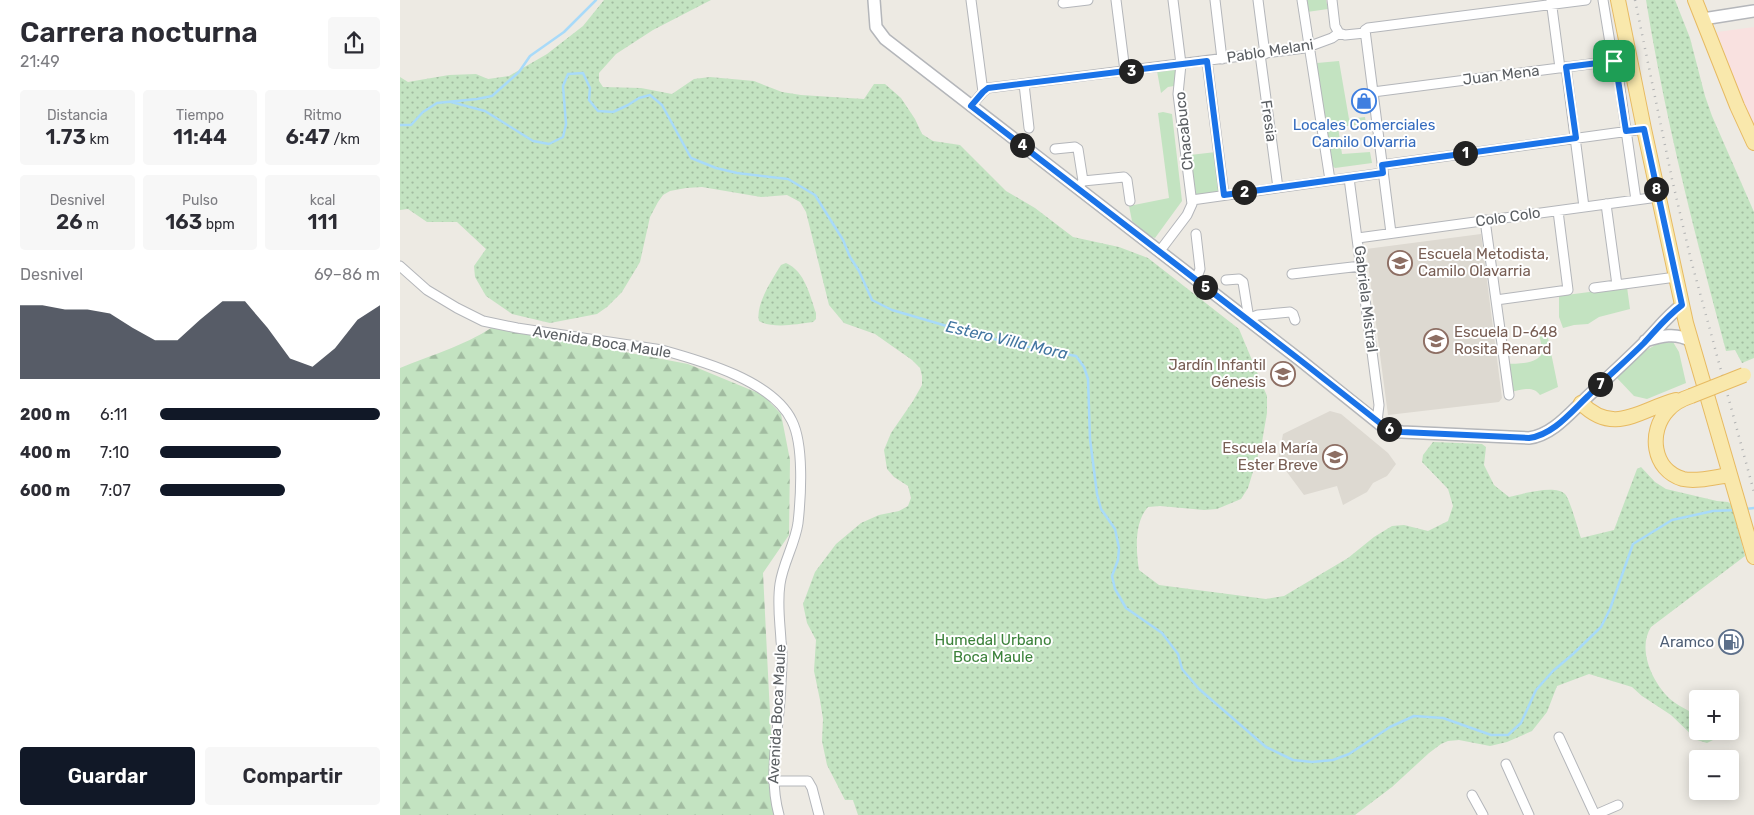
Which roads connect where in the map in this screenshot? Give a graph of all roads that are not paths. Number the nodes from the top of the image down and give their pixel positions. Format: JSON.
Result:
{"nodes":[{"id":1,"x":874,"y":0,"type":"edge"},
{"id":2,"x":971,"y":0,"type":"edge"},
{"id":3,"x":1088,"y":0,"type":"edge"},
{"id":4,"x":1116,"y":0,"type":"edge"},
{"id":5,"x":1173,"y":0,"type":"edge"},
{"id":6,"x":1215,"y":0,"type":"edge"},
{"id":7,"x":1258,"y":0,"type":"edge"},
{"id":8,"x":1302,"y":0,"type":"edge"},
{"id":9,"x":1332,"y":0,"type":"edge"},
{"id":10,"x":1586,"y":0,"type":"edge"},
{"id":11,"x":1603,"y":0,"type":"edge"},
{"id":12,"x":1618,"y":0,"type":"edge"},
{"id":13,"x":1695,"y":0,"type":"edge"},
{"id":14,"x":1551,"y":2,"type":"edge"},
{"id":15,"x":1063,"y":3,"type":"dead end"},
{"id":16,"x":1754,"y":11,"type":"edge"},
{"id":17,"x":1703,"y":19,"type":"junction"},
{"id":18,"x":1365,"y":31,"type":"junction"},
{"id":19,"x":1339,"y":33,"type":"junction"},
{"id":20,"x":1310,"y":47,"type":"junction"},
{"id":21,"x":1262,"y":54,"type":"junction"},
{"id":22,"x":1222,"y":59,"type":"junction"},
{"id":23,"x":1629,"y":59,"type":"junction"},
{"id":24,"x":1207,"y":61,"type":"junction"},
{"id":25,"x":1614,"y":61,"type":"junction"},
{"id":26,"x":1181,"y":64,"type":"junction"},
{"id":27,"x":1563,"y":67,"type":"junction"},
{"id":28,"x":1125,"y":71,"type":"junction"},
{"id":29,"x":1024,"y":84,"type":"junction"},
{"id":30,"x":983,"y":92,"type":"junction"},
{"id":31,"x":1373,"y":92,"type":"junction"},
{"id":32,"x":971,"y":106,"type":"junction"},
{"id":33,"x":1030,"y":128,"type":"dead end"},
{"id":34,"x":1644,"y":129,"type":"junction"},
{"id":35,"x":1626,"y":131,"type":"junction"},
{"id":36,"x":1576,"y":138,"type":"junction"},
{"id":37,"x":1754,"y":143,"type":"edge"},
{"id":38,"x":1054,"y":149,"type":"dead end"},
{"id":39,"x":1382,"y":169,"type":"junction"},
{"id":40,"x":1349,"y":178,"type":"junction"},
{"id":41,"x":1330,"y":180,"type":"junction"},
{"id":42,"x":1081,"y":185,"type":"junction"},
{"id":43,"x":1278,"y":188,"type":"junction"},
{"id":44,"x":1224,"y":195,"type":"junction"},
{"id":45,"x":1658,"y":197,"type":"junction"},
{"id":46,"x":1192,"y":200,"type":"junction"},
{"id":47,"x":1636,"y":200,"type":"junction"},
{"id":48,"x":1130,"y":201,"type":"dead end"},
{"id":49,"x":1606,"y":204,"type":"junction"},
{"id":50,"x":1584,"y":207,"type":"junction"},
{"id":51,"x":1558,"y":211,"type":"junction"},
{"id":52,"x":1485,"y":220,"type":"junction"},
{"id":53,"x":1391,"y":233,"type":"junction"},
{"id":54,"x":1196,"y":234,"type":"dead end"},
{"id":55,"x":1358,"y":238,"type":"junction"},
{"id":56,"x":1160,"y":252,"type":"junction"},
{"id":57,"x":400,"y":266,"type":"edge"},
{"id":58,"x":1361,"y":266,"type":"junction"},
{"id":59,"x":1292,"y":274,"type":"dead end"},
{"id":60,"x":1676,"y":277,"type":"junction"},
{"id":61,"x":1196,"y":280,"type":"junction"},
{"id":62,"x":1226,"y":280,"type":"dead end"},
{"id":63,"x":1617,"y":285,"type":"junction"},
{"id":64,"x":1594,"y":288,"type":"dead end"},
{"id":65,"x":1496,"y":300,"type":"junction"},
{"id":66,"x":1682,"y":305,"type":"junction"},
{"id":67,"x":1247,"y":319,"type":"junction"},
{"id":68,"x":1295,"y":320,"type":"dead end"},
{"id":69,"x":1645,"y":341,"type":"junction"},
{"id":70,"x":1690,"y":341,"type":"junction"},
{"id":71,"x":1749,"y":373,"type":"edge"},
{"id":72,"x":1509,"y":395,"type":"dead end"},
{"id":73,"x":1687,"y":397,"type":"junction"},
{"id":74,"x":1581,"y":403,"type":"junction"},
{"id":75,"x":1377,"y":421,"type":"junction"},
{"id":76,"x":1729,"y":475,"type":"junction"},
{"id":77,"x":1754,"y":557,"type":"edge"},
{"id":78,"x":1559,"y":737,"type":"dead end"},
{"id":79,"x":1506,"y":764,"type":"dead end"},
{"id":80,"x":773,"y":781,"type":"junction"},
{"id":81,"x":1472,"y":795,"type":"dead end"},
{"id":82,"x":1618,"y":805,"type":"dead end"},
{"id":83,"x":779,"y":815,"type":"edge"},
{"id":84,"x":819,"y":815,"type":"edge"},
{"id":85,"x":1483,"y":815,"type":"edge"},
{"id":86,"x":1528,"y":815,"type":"edge"},
{"id":87,"x":1595,"y":815,"type":"edge"}],
"edges":[{"from":1,"to":32,"type":"street"},
{"from":2,"to":30,"type":"street"},
{"from":3,"to":15,"type":"street"},
{"from":4,"to":28,"type":"street"},
{"from":5,"to":26,"type":"street","name":"Chacabuco"},
{"from":6,"to":22,"type":"street"},
{"from":7,"to":21,"type":"street","name":"Fresia"},
{"from":8,"to":20,"type":"street"},
{"from":9,"to":19,"type":"street"},
{"from":10,"to":14,"type":"street","name":"Pablo Melani"},
{"from":11,"to":25,"type":"street"},
{"from":12,"to":23,"type":"main road"},
{"from":13,"to":17,"type":"main road"},
{"from":14,"to":18,"type":"street","name":"Pablo Melani"},
{"from":14,"to":27,"type":"street"},
{"from":16,"to":17,"type":"street"},
{"from":17,"to":37,"type":"main road"},
{"from":18,"to":19,"type":"street","name":"Pablo Melani"},
{"from":18,"to":31,"type":"street"},
{"from":19,"to":20,"type":"street","name":"Pablo Melani"},
{"from":20,"to":21,"type":"street","name":"Pablo Melani"},
{"from":20,"to":41,"type":"street"},
{"from":21,"to":22,"type":"street","name":"Pablo Melani"},
{"from":21,"to":43,"type":"street","name":"Fresia"},
{"from":22,"to":24,"type":"street","name":"Pablo Melani"},
{"from":23,"to":25,"type":"street","name":"Juan Mena"},
{"from":23,"to":34,"type":"main road"},
{"from":24,"to":26,"type":"street","name":"Pablo Melani"},
{"from":24,"to":44,"type":"street"},
{"from":25,"to":27,"type":"street","name":"Juan Mena"},
{"from":25,"to":35,"type":"street"},
{"from":26,"to":28,"type":"street","name":"Pablo Melani"},
{"from":26,"to":46,"type":"street","name":"Chacabuco"},
{"from":27,"to":31,"type":"street","name":"Juan Mena"},
{"from":27,"to":36,"type":"street"},
{"from":28,"to":29,"type":"street","name":"Pablo Melani"},
{"from":29,"to":30,"type":"street","name":"Pablo Melani"},
{"from":29,"to":33,"type":"street"},
{"from":30,"to":32,"type":"street"},
{"from":31,"to":39,"type":"street"},
{"from":32,"to":42,"type":"street"},
{"from":34,"to":35,"type":"street"},
{"from":34,"to":45,"type":"main road"},
{"from":35,"to":36,"type":"street"},
{"from":35,"to":47,"type":"street"},
{"from":36,"to":39,"type":"street"},
{"from":36,"to":50,"type":"street"},
{"from":38,"to":42,"type":"street"},
{"from":39,"to":40,"type":"street"},
{"from":39,"to":53,"type":"street"},
{"from":40,"to":41,"type":"street"},
{"from":40,"to":55,"type":"street","name":"Gabriela Mistral"},
{"from":41,"to":43,"type":"street"},
{"from":42,"to":48,"type":"street"},
{"from":42,"to":56,"type":"street"},
{"from":43,"to":44,"type":"street"},
{"from":44,"to":46,"type":"street"},
{"from":45,"to":47,"type":"street","name":"Colo Colo"},
{"from":45,"to":60,"type":"main road"},
{"from":46,"to":56,"type":"street"},
{"from":47,"to":49,"type":"street","name":"Colo Colo"},
{"from":49,"to":50,"type":"street","name":"Colo Colo"},
{"from":49,"to":63,"type":"street"},
{"from":50,"to":51,"type":"street","name":"Colo Colo"},
{"from":51,"to":52,"type":"street","name":"Colo Colo"},
{"from":51,"to":65,"type":"street"},
{"from":52,"to":53,"type":"street","name":"Colo Colo"},
{"from":52,"to":65,"type":"street"},
{"from":53,"to":55,"type":"street","name":"Colo Colo"},
{"from":54,"to":61,"type":"street"},
{"from":55,"to":58,"type":"street","name":"Gabriela Mistral"},
{"from":56,"to":61,"type":"street"},
{"from":57,"to":80,"type":"street","name":"Avenida Boca Maule"},
{"from":58,"to":59,"type":"street"},
{"from":58,"to":75,"type":"street","name":"Gabriela Mistral"},
{"from":60,"to":63,"type":"street"},
{"from":60,"to":66,"type":"main road"},
{"from":61,"to":67,"type":"street"},
{"from":62,"to":67,"type":"street"},
{"from":63,"to":64,"type":"street"},
{"from":65,"to":72,"type":"street"},
{"from":66,"to":69,"type":"street"},
{"from":66,"to":70,"type":"main road"},
{"from":67,"to":68,"type":"street"},
{"from":67,"to":75,"type":"street"},
{"from":69,"to":70,"type":"street"},
{"from":69,"to":74,"type":"street"},
{"from":70,"to":76,"type":"main road"},
{"from":71,"to":73,"type":"main road","bridge":true},
{"from":73,"to":74,"type":"main road"},
{"from":73,"to":76,"type":"main road"},
{"from":74,"to":75,"type":"street"},
{"from":76,"to":77,"type":"main road"},
{"from":78,"to":87,"type":"street"},
{"from":79,"to":86,"type":"street"},
{"from":80,"to":83,"type":"street","name":"Avenida Boca Maule"},
{"from":80,"to":84,"type":"street"},
{"from":81,"to":85,"type":"street"},
{"from":82,"to":87,"type":"street"}]}
